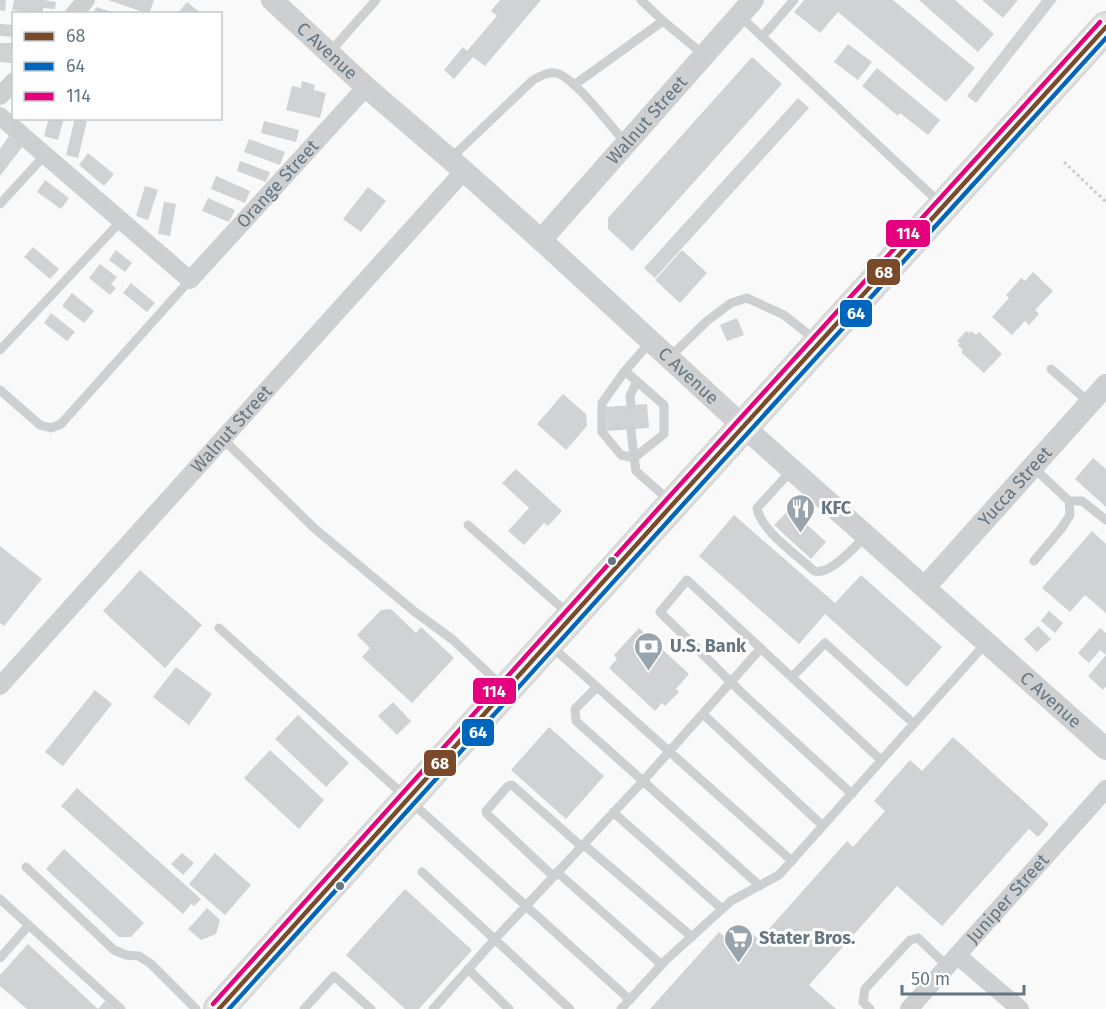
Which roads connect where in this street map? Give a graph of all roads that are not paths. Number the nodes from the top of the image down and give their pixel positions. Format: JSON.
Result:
{"nodes":[{"id":1,"x":86,"y":0,"type":"edge"},
{"id":2,"x":376,"y":0,"type":"edge"},
{"id":3,"x":641,"y":0,"type":"edge"},
{"id":4,"x":794,"y":0,"type":"edge"},
{"id":5,"x":278,"y":2,"type":"edge"},
{"id":6,"x":743,"y":8,"type":"edge"},
{"id":7,"x":76,"y":12,"type":"edge"},
{"id":8,"x":663,"y":21,"type":"junction"},
{"id":9,"x":1106,"y":27,"type":"edge"},
{"id":10,"x":762,"y":37,"type":"junction"},
{"id":11,"x":329,"y":53,"type":"junction"},
{"id":12,"x":704,"y":55,"type":"junction"},
{"id":13,"x":12,"y":83,"type":"edge"},
{"id":14,"x":574,"y":85,"type":"junction"},
{"id":15,"x":366,"y":87,"type":"junction"},
{"id":16,"x":0,"y":96,"type":"edge"},
{"id":17,"x":0,"y":116,"type":"edge"},
{"id":18,"x":626,"y":144,"type":"junction"},
{"id":19,"x":45,"y":155,"type":"junction"},
{"id":20,"x":457,"y":165,"type":"junction"},
{"id":21,"x":0,"y":204,"type":"edge"},
{"id":22,"x":944,"y":207,"type":"junction"},
{"id":23,"x":121,"y":221,"type":"junction"},
{"id":24,"x":541,"y":240,"type":"junction"},
{"id":25,"x":190,"y":280,"type":"junction"},
{"id":26,"x":651,"y":341,"type":"junction"},
{"id":27,"x":820,"y":344,"type":"junction"},
{"id":28,"x":0,"y":350,"type":"edge"},
{"id":29,"x":669,"y":358,"type":"junction"},
{"id":30,"x":1052,"y":369,"type":"dead end"},
{"id":31,"x":625,"y":371,"type":"junction"},
{"id":32,"x":637,"y":381,"type":"junction"},
{"id":33,"x":1106,"y":385,"type":"edge"},
{"id":34,"x":0,"y":390,"type":"edge"},
{"id":35,"x":1090,"y":403,"type":"junction"},
{"id":36,"x":631,"y":405,"type":"dead end"},
{"id":37,"x":744,"y":427,"type":"junction"},
{"id":38,"x":631,"y":430,"type":"dead end"},
{"id":39,"x":223,"y":439,"type":"junction"},
{"id":40,"x":633,"y":458,"type":"junction"},
{"id":41,"x":1033,"y":467,"type":"junction"},
{"id":42,"x":792,"y":470,"type":"junction"},
{"id":43,"x":1070,"y":501,"type":"junction"},
{"id":44,"x":673,"y":504,"type":"junction"},
{"id":45,"x":1106,"y":520,"type":"edge"},
{"id":46,"x":468,"y":525,"type":"dead end"},
{"id":47,"x":866,"y":536,"type":"junction"},
{"id":48,"x":1034,"y":561,"type":"dead end"},
{"id":49,"x":925,"y":587,"type":"junction"},
{"id":50,"x":572,"y":617,"type":"junction"},
{"id":51,"x":219,"y":628,"type":"dead end"},
{"id":52,"x":548,"y":643,"type":"junction"},
{"id":53,"x":987,"y":643,"type":"junction"},
{"id":54,"x":761,"y":648,"type":"junction"},
{"id":55,"x":792,"y":678,"type":"junction"},
{"id":56,"x":731,"y":682,"type":"junction"},
{"id":57,"x":0,"y":686,"type":"edge"},
{"id":58,"x":597,"y":687,"type":"junction"},
{"id":59,"x":506,"y":690,"type":"junction"},
{"id":60,"x":703,"y":714,"type":"junction"},
{"id":61,"x":914,"y":724,"type":"junction"},
{"id":62,"x":1106,"y":749,"type":"edge"},
{"id":63,"x":669,"y":751,"type":"junction"},
{"id":64,"x":881,"y":760,"type":"junction"},
{"id":65,"x":644,"y":781,"type":"junction"},
{"id":66,"x":1106,"y":789,"type":"edge"},
{"id":67,"x":852,"y":794,"type":"junction"},
{"id":68,"x":408,"y":799,"type":"junction"},
{"id":69,"x":613,"y":812,"type":"junction"},
{"id":70,"x":823,"y":826,"type":"junction"},
{"id":71,"x":582,"y":845,"type":"junction"},
{"id":72,"x":792,"y":861,"type":"junction"},
{"id":73,"x":26,"y":867,"type":"dead end"},
{"id":74,"x":422,"y":872,"type":"dead end"},
{"id":75,"x":555,"y":874,"type":"junction"},
{"id":76,"x":760,"y":886,"type":"junction"},
{"id":77,"x":0,"y":899,"type":"edge"},
{"id":78,"x":526,"y":905,"type":"junction"},
{"id":79,"x":722,"y":909,"type":"junction"},
{"id":80,"x":28,"y":925,"type":"junction"},
{"id":81,"x":692,"y":937,"type":"junction"},
{"id":82,"x":495,"y":939,"type":"junction"},
{"id":83,"x":0,"y":958,"type":"edge"},
{"id":84,"x":953,"y":961,"type":"junction"},
{"id":85,"x":662,"y":965,"type":"junction"},
{"id":86,"x":468,"y":969,"type":"junction"},
{"id":87,"x":630,"y":1000,"type":"junction"},
{"id":88,"x":436,"y":1005,"type":"edge"},
{"id":89,"x":121,"y":1009,"type":"edge"},
{"id":90,"x":215,"y":1009,"type":"edge"},
{"id":91,"x":304,"y":1009,"type":"edge"},
{"id":92,"x":371,"y":1009,"type":"edge"},
{"id":93,"x":447,"y":1009,"type":"edge"},
{"id":94,"x":509,"y":1009,"type":"edge"},
{"id":95,"x":570,"y":1009,"type":"edge"},
{"id":96,"x":621,"y":1009,"type":"edge"},
{"id":97,"x":870,"y":1009,"type":"edge"},
{"id":98,"x":909,"y":1009,"type":"edge"},
{"id":99,"x":1020,"y":1009,"type":"edge"}],
"edges":[{"from":1,"to":7,"type":"street"},
{"from":2,"to":11,"type":"lane"},
{"from":3,"to":8,"type":"lane"},
{"from":4,"to":10,"type":"lane"},
{"from":5,"to":11,"type":"street","name":"C Avenue"},
{"from":6,"to":10,"type":"lane"},
{"from":6,"to":12,"type":"street","name":"Walnut Street"},
{"from":8,"to":12,"type":"lane"},
{"from":8,"to":14,"type":"lane"},
{"from":9,"to":22,"type":"main road"},
{"from":10,"to":22,"type":"lane"},
{"from":11,"to":15,"type":"street","name":"C Avenue"},
{"from":12,"to":18,"type":"street","name":"Walnut Street"},
{"from":13,"to":16,"type":"street"},
{"from":14,"to":18,"type":"lane"},
{"from":14,"to":20,"type":"lane"},
{"from":15,"to":20,"type":"street","name":"C Avenue"},
{"from":15,"to":25,"type":"street","name":"Orange Street"},
{"from":17,"to":19,"type":"street"},
{"from":18,"to":24,"type":"street","name":"Walnut Street"},
{"from":19,"to":21,"type":"lane"},
{"from":19,"to":23,"type":"street"},
{"from":20,"to":24,"type":"street","name":"C Avenue"},
{"from":20,"to":39,"type":"street","name":"Walnut Street"},
{"from":22,"to":27,"type":"main road"},
{"from":23,"to":25,"type":"street"},
{"from":23,"to":28,"type":"lane"},
{"from":24,"to":26,"type":"street","name":"C Avenue"},
{"from":25,"to":34,"type":"lane"},
{"from":26,"to":29,"type":"street","name":"C Avenue"},
{"from":26,"to":31,"type":"lane"},
{"from":27,"to":29,"type":"lane"},
{"from":27,"to":37,"type":"main road"},
{"from":29,"to":37,"type":"street","name":"C Avenue"},
{"from":30,"to":35,"type":"lane"},
{"from":31,"to":32,"type":"lane"},
{"from":31,"to":40,"type":"lane"},
{"from":32,"to":36,"type":"lane"},
{"from":32,"to":40,"type":"lane"},
{"from":33,"to":35,"type":"street","name":"Yucca Street"},
{"from":35,"to":41,"type":"street","name":"Yucca Street"},
{"from":37,"to":42,"type":"street","name":"C Avenue"},
{"from":37,"to":44,"type":"main road"},
{"from":38,"to":40,"type":"lane"},
{"from":39,"to":57,"type":"street","name":"Walnut Street"},
{"from":39,"to":59,"type":"lane"},
{"from":40,"to":44,"type":"lane"},
{"from":41,"to":43,"type":"lane"},
{"from":41,"to":49,"type":"street","name":"Yucca Street"},
{"from":42,"to":47,"type":"street","name":"C Avenue"},
{"from":42,"to":47,"type":"lane"},
{"from":43,"to":45,"type":"lane"},
{"from":43,"to":48,"type":"lane"},
{"from":44,"to":50,"type":"main road"},
{"from":46,"to":50,"type":"lane"},
{"from":47,"to":49,"type":"street","name":"C Avenue"},
{"from":49,"to":53,"type":"street","name":"C Avenue"},
{"from":50,"to":52,"type":"main road"},
{"from":51,"to":68,"type":"lane"},
{"from":52,"to":58,"type":"lane"},
{"from":52,"to":59,"type":"main road"},
{"from":53,"to":61,"type":"lane"},
{"from":53,"to":62,"type":"street","name":"C Avenue"},
{"from":54,"to":55,"type":"lane"},
{"from":54,"to":56,"type":"lane"},
{"from":54,"to":56,"type":"lane"},
{"from":55,"to":61,"type":"lane"},
{"from":55,"to":64,"type":"lane"},
{"from":56,"to":60,"type":"lane"},
{"from":56,"to":67,"type":"lane"},
{"from":58,"to":63,"type":"lane"},
{"from":58,"to":65,"type":"lane"},
{"from":59,"to":68,"type":"main road"},
{"from":60,"to":63,"type":"lane"},
{"from":60,"to":70,"type":"lane"},
{"from":61,"to":64,"type":"lane"},
{"from":63,"to":65,"type":"lane"},
{"from":63,"to":72,"type":"lane"},
{"from":64,"to":67,"type":"lane"},
{"from":65,"to":69,"type":"lane"},
{"from":65,"to":76,"type":"lane"},
{"from":66,"to":84,"type":"street","name":"Juniper Street"},
{"from":67,"to":70,"type":"lane"},
{"from":68,"to":78,"type":"lane"},
{"from":68,"to":90,"type":"main road"},
{"from":69,"to":71,"type":"lane"},
{"from":69,"to":79,"type":"lane"},
{"from":70,"to":72,"type":"lane"},
{"from":71,"to":75,"type":"lane"},
{"from":71,"to":75,"type":"lane"},
{"from":71,"to":81,"type":"lane"},
{"from":72,"to":76,"type":"lane"},
{"from":73,"to":90,"type":"lane"},
{"from":74,"to":82,"type":"lane"},
{"from":75,"to":78,"type":"lane"},
{"from":75,"to":85,"type":"lane"},
{"from":76,"to":79,"type":"lane"},
{"from":77,"to":80,"type":"lane"},
{"from":78,"to":82,"type":"lane"},
{"from":78,"to":87,"type":"lane"},
{"from":79,"to":81,"type":"lane"},
{"from":80,"to":83,"type":"lane"},
{"from":80,"to":89,"type":"lane"},
{"from":81,"to":85,"type":"lane"},
{"from":82,"to":86,"type":"lane"},
{"from":82,"to":95,"type":"lane"},
{"from":84,"to":97,"type":"lane"},
{"from":84,"to":98,"type":"street","name":"Juniper Street"},
{"from":84,"to":99,"type":"street"},
{"from":85,"to":87,"type":"lane"},
{"from":86,"to":88,"type":"lane"},
{"from":86,"to":94,"type":"lane"},
{"from":87,"to":96,"type":"lane"},
{"from":88,"to":93,"type":"lane"},
{"from":91,"to":92,"type":"lane"}]}
